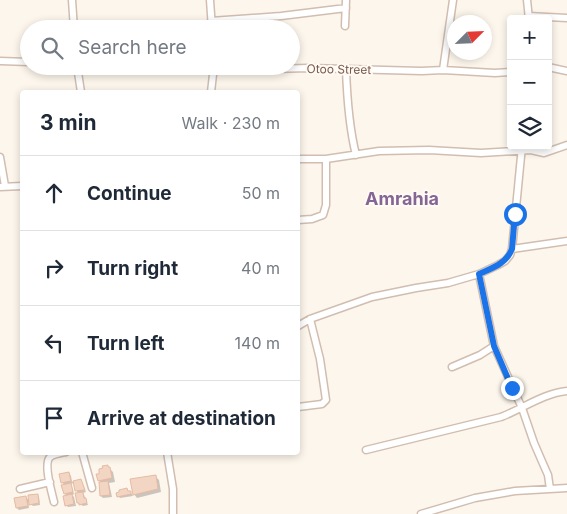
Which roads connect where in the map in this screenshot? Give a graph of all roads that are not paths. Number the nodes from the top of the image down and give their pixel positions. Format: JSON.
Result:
{"nodes":[{"id":1,"x":72,"y":0,"type":"edge"},
{"id":2,"x":210,"y":0,"type":"edge"},
{"id":3,"x":346,"y":0,"type":"edge"},
{"id":4,"x":453,"y":0,"type":"edge"},
{"id":5,"x":527,"y":0,"type":"edge"},
{"id":6,"x":346,"y":8,"type":"junction"},
{"id":7,"x":529,"y":15,"type":"edge"},
{"id":8,"x":552,"y":18,"type":"edge"},
{"id":9,"x":567,"y":18,"type":"edge"},
{"id":10,"x":73,"y":20,"type":"edge"},
{"id":11,"x":211,"y":20,"type":"edge"},
{"id":12,"x":225,"y":20,"type":"edge"},
{"id":13,"x":344,"y":26,"type":"dead end"},
{"id":14,"x":0,"y":61,"type":"edge"},
{"id":15,"x":20,"y":62,"type":"edge"},
{"id":16,"x":300,"y":68,"type":"edge"},
{"id":17,"x":552,"y":68,"type":"edge"},
{"id":18,"x":346,"y":69,"type":"junction"},
{"id":19,"x":443,"y":70,"type":"junction"},
{"id":20,"x":567,"y":71,"type":"edge"},
{"id":21,"x":507,"y":72,"type":"edge"},
{"id":22,"x":78,"y":75,"type":"edge"},
{"id":23,"x":213,"y":75,"type":"edge"},
{"id":24,"x":81,"y":90,"type":"edge"},
{"id":25,"x":211,"y":90,"type":"edge"},
{"id":26,"x":567,"y":145,"type":"edge"},
{"id":27,"x":507,"y":150,"type":"edge"},
{"id":28,"x":522,"y":150,"type":"edge"},
{"id":29,"x":531,"y":150,"type":"edge"},
{"id":30,"x":356,"y":154,"type":"junction"},
{"id":31,"x":0,"y":157,"type":"edge"},
{"id":32,"x":300,"y":159,"type":"edge"},
{"id":33,"x":326,"y":159,"type":"junction"},
{"id":34,"x":20,"y":186,"type":"edge"},
{"id":35,"x":2,"y":187,"type":"edge"},
{"id":36,"x":300,"y":220,"type":"edge"},
{"id":37,"x":567,"y":240,"type":"edge"},
{"id":38,"x":512,"y":249,"type":"junction"},
{"id":39,"x":479,"y":274,"type":"junction"},
{"id":40,"x":310,"y":319,"type":"junction"},
{"id":41,"x":300,"y":325,"type":"edge"},
{"id":42,"x":494,"y":346,"type":"junction"},
{"id":43,"x":452,"y":367,"type":"dead end"},
{"id":44,"x":567,"y":391,"type":"edge"},
{"id":45,"x":300,"y":407,"type":"edge"},
{"id":46,"x":522,"y":408,"type":"junction"},
{"id":47,"x":366,"y":450,"type":"dead end"},
{"id":48,"x":49,"y":455,"type":"edge"},
{"id":49,"x":83,"y":455,"type":"edge"},
{"id":50,"x":167,"y":455,"type":"edge"},
{"id":51,"x":50,"y":482,"type":"junction"},
{"id":52,"x":92,"y":488,"type":"dead end"},
{"id":53,"x":567,"y":488,"type":"edge"},
{"id":54,"x":20,"y":489,"type":"dead end"},
{"id":55,"x":550,"y":489,"type":"junction"},
{"id":56,"x":54,"y":502,"type":"dead end"},
{"id":57,"x":173,"y":514,"type":"edge"},
{"id":58,"x":421,"y":514,"type":"edge"}],
"edges":[{"from":1,"to":10,"type":"street"},
{"from":2,"to":11,"type":"street"},
{"from":3,"to":6,"type":"street"},
{"from":4,"to":19,"type":"street"},
{"from":5,"to":7,"type":"street"},
{"from":6,"to":12,"type":"street"},
{"from":6,"to":13,"type":"street"},
{"from":8,"to":9,"type":"street"},
{"from":14,"to":15,"type":"street"},
{"from":16,"to":18,"type":"street","name":"Otoo Street"},
{"from":17,"to":20,"type":"street"},
{"from":18,"to":19,"type":"street","name":"Otoo Street"},
{"from":18,"to":30,"type":"street"},
{"from":19,"to":21,"type":"street","name":"Otoo Street"},
{"from":22,"to":24,"type":"street"},
{"from":23,"to":25,"type":"street"},
{"from":26,"to":29,"type":"street"},
{"from":27,"to":30,"type":"street"},
{"from":28,"to":38,"type":"street"},
{"from":30,"to":33,"type":"street"},
{"from":31,"to":35,"type":"street"},
{"from":32,"to":33,"type":"street"},
{"from":33,"to":36,"type":"street"},
{"from":34,"to":35,"type":"street"},
{"from":37,"to":38,"type":"street"},
{"from":38,"to":39,"type":"street"},
{"from":39,"to":40,"type":"street"},
{"from":39,"to":42,"type":"street"},
{"from":40,"to":41,"type":"street"},
{"from":40,"to":45,"type":"street"},
{"from":42,"to":43,"type":"street"},
{"from":42,"to":46,"type":"street"},
{"from":44,"to":46,"type":"street"},
{"from":46,"to":47,"type":"street"},
{"from":46,"to":55,"type":"street"},
{"from":48,"to":51,"type":"street"},
{"from":49,"to":52,"type":"street"},
{"from":50,"to":57,"type":"street"},
{"from":51,"to":54,"type":"street"},
{"from":51,"to":56,"type":"street"},
{"from":53,"to":55,"type":"street"},
{"from":55,"to":58,"type":"street"}]}
